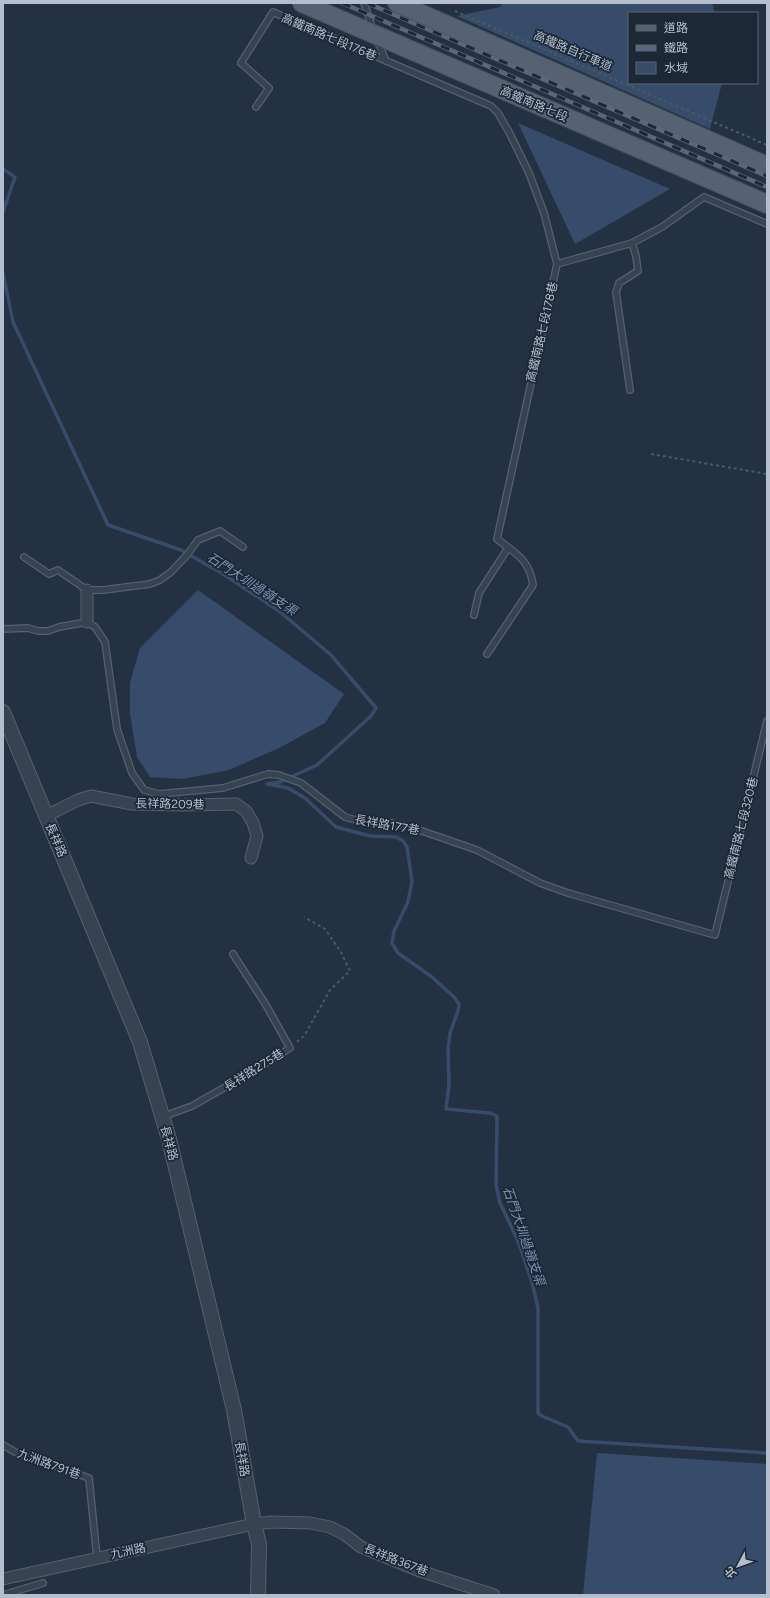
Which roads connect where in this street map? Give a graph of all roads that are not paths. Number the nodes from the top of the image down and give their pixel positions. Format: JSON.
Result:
{"nodes":[{"id":1,"x":302,"y":3,"type":"edge"},
{"id":2,"x":364,"y":3,"type":"edge"},
{"id":3,"x":397,"y":3,"type":"edge"},
{"id":4,"x":375,"y":36,"type":"junction"},
{"id":5,"x":386,"y":61,"type":"junction"},
{"id":6,"x":256,"y":106,"type":"dead end"},
{"id":7,"x":767,"y":166,"type":"edge"},
{"id":8,"x":767,"y":204,"type":"edge"},
{"id":9,"x":767,"y":224,"type":"edge"},
{"id":10,"x":632,"y":243,"type":"junction"},
{"id":11,"x":557,"y":264,"type":"junction"},
{"id":12,"x":630,"y":390,"type":"dead end"},
{"id":13,"x":243,"y":547,"type":"dead end"},
{"id":14,"x":508,"y":548,"type":"junction"},
{"id":15,"x":24,"y":557,"type":"dead end"},
{"id":16,"x":87,"y":590,"type":"junction"},
{"id":17,"x":474,"y":615,"type":"dead end"},
{"id":18,"x":87,"y":622,"type":"junction"},
{"id":19,"x":3,"y":629,"type":"edge"},
{"id":20,"x":487,"y":654,"type":"dead end"},
{"id":21,"x":3,"y":712,"type":"edge"},
{"id":22,"x":767,"y":721,"type":"edge"},
{"id":23,"x":46,"y":816,"type":"junction"},
{"id":24,"x":250,"y":858,"type":"dead end"},
{"id":25,"x":715,"y":935,"type":"joint"},
{"id":26,"x":233,"y":954,"type":"dead end"},
{"id":27,"x":162,"y":1117,"type":"junction"},
{"id":28,"x":3,"y":1445,"type":"edge"},
{"id":29,"x":254,"y":1524,"type":"junction"},
{"id":30,"x":97,"y":1558,"type":"junction"},
{"id":31,"x":3,"y":1579,"type":"edge"},
{"id":32,"x":43,"y":1583,"type":"dead end"},
{"id":33,"x":3,"y":1595,"type":"edge"},
{"id":34,"x":258,"y":1595,"type":"edge"},
{"id":35,"x":494,"y":1595,"type":"edge"}],
"edges":[{"from":1,"to":4,"type":"main road","name":"高鐵南路七段"},
{"from":2,"to":4,"type":"lane"},
{"from":3,"to":7,"type":"main road"},
{"from":4,"to":5,"type":"lane"},
{"from":4,"to":8,"type":"main road","name":"高鐵南路七段"},
{"from":5,"to":6,"type":"lane","name":"高鐵南路七段176巷"},
{"from":5,"to":11,"type":"lane","name":"高鐵南路七段178巷"},
{"from":9,"to":10,"type":"lane"},
{"from":10,"to":11,"type":"lane"},
{"from":10,"to":12,"type":"lane"},
{"from":11,"to":14,"type":"lane","name":"高鐵南路七段178巷"},
{"from":13,"to":16,"type":"lane"},
{"from":14,"to":17,"type":"lane"},
{"from":14,"to":20,"type":"lane","name":"高鐵南路七段178巷"},
{"from":15,"to":16,"type":"lane"},
{"from":16,"to":18,"type":"street"},
{"from":18,"to":19,"type":"lane"},
{"from":18,"to":25,"type":"lane","name":"長祥路177巷"},
{"from":21,"to":23,"type":"street","name":"長祥路"},
{"from":22,"to":25,"type":"lane","name":"高鐵南路七段320巷"},
{"from":23,"to":24,"type":"street","name":"長祥路209巷"},
{"from":23,"to":27,"type":"street","name":"長祥路"},
{"from":26,"to":27,"type":"lane","name":"長祥路275巷"},
{"from":27,"to":29,"type":"street","name":"長祥路"},
{"from":28,"to":30,"type":"lane","name":"九洲路791巷"},
{"from":29,"to":30,"type":"street","name":"九洲路"},
{"from":29,"to":34,"type":"street","name":"長祥路"},
{"from":29,"to":35,"type":"street","name":"長祥路367巷"},
{"from":30,"to":31,"type":"street","name":"九洲路"},
{"from":32,"to":33,"type":"lane"}]}
